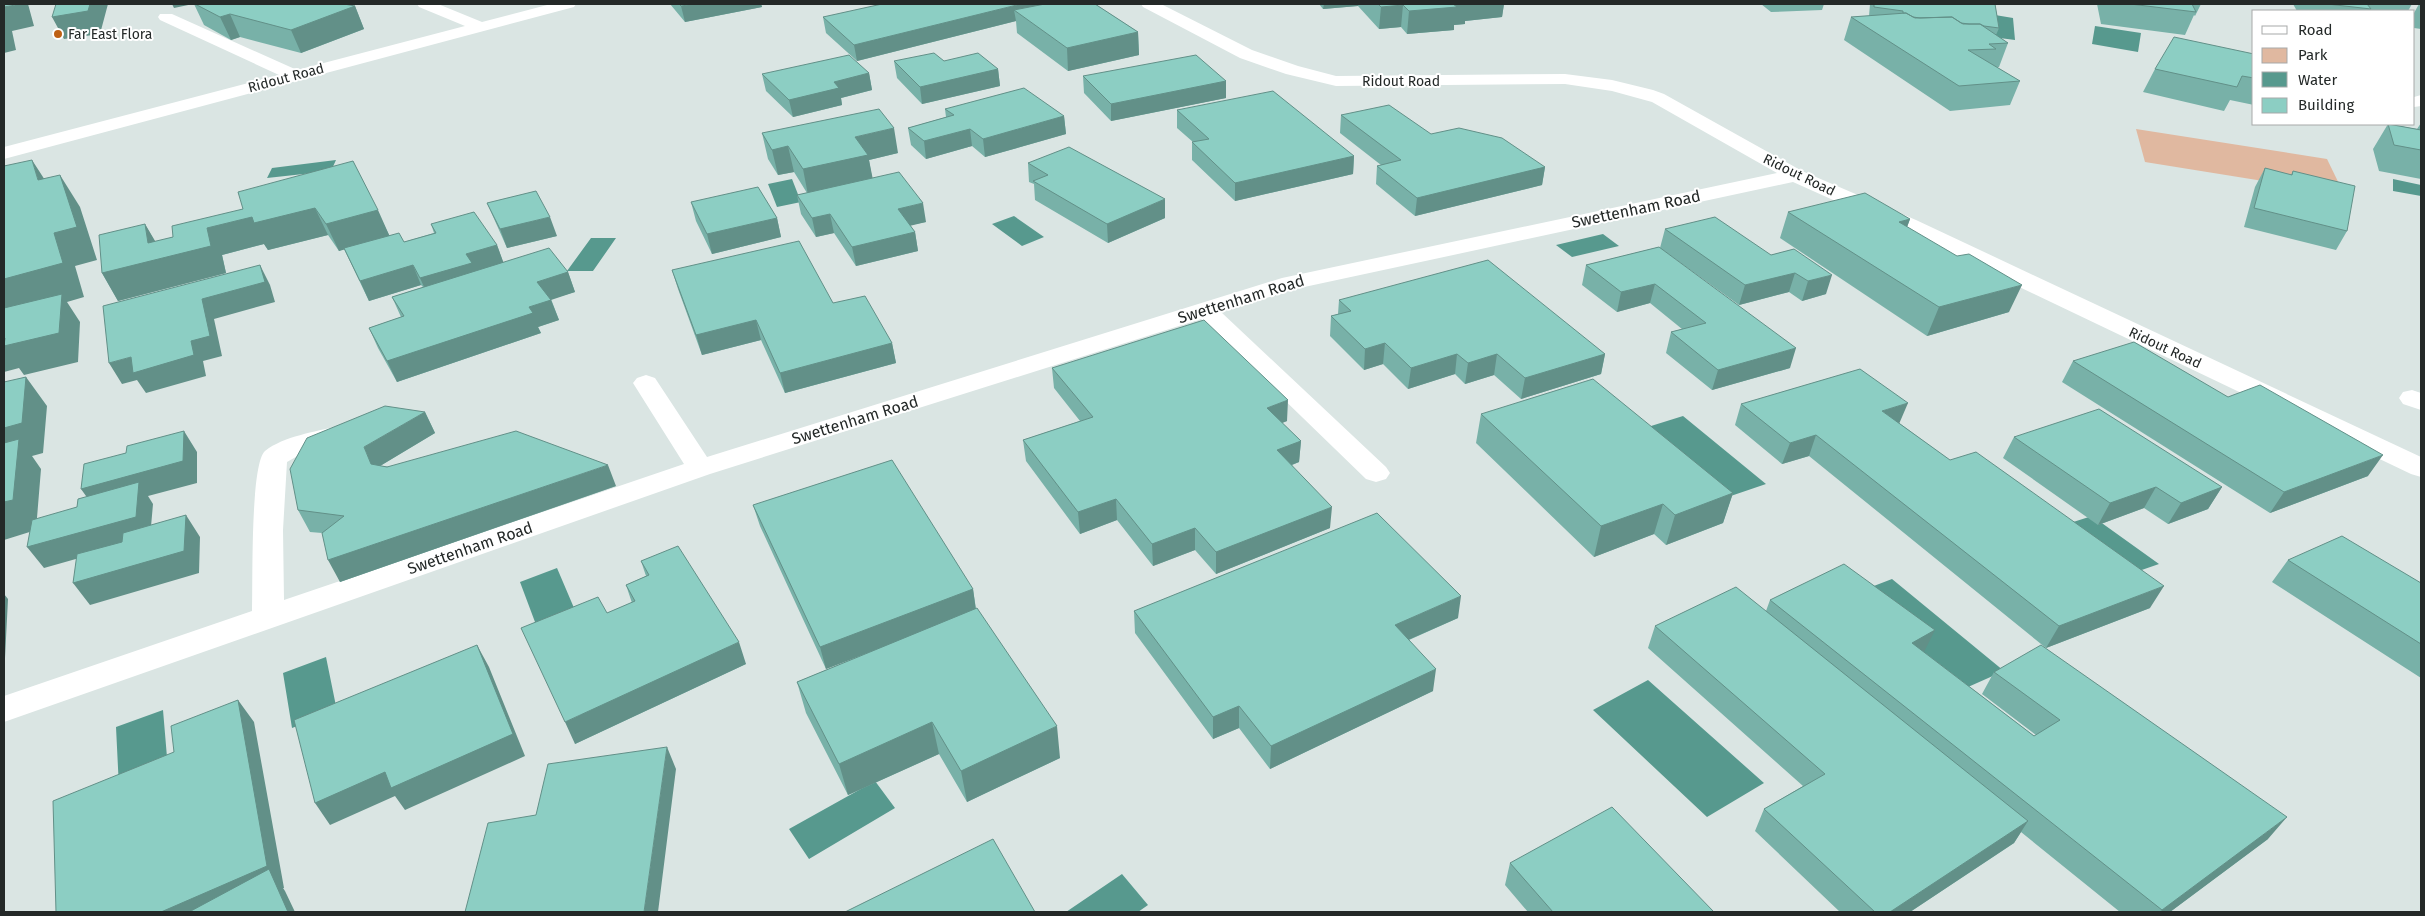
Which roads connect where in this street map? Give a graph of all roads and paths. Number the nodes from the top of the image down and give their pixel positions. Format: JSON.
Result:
{"nodes":[{"id":1,"x":425,"y":4,"type":"edge"},
{"id":2,"x":568,"y":4,"type":"edge"},
{"id":3,"x":1149,"y":4,"type":"edge"},
{"id":4,"x":166,"y":17,"type":"dead end"},
{"id":5,"x":480,"y":27,"type":"junction"},
{"id":6,"x":294,"y":76,"type":"junction"},
{"id":7,"x":4,"y":153,"type":"edge"},
{"id":8,"x":1795,"y":175,"type":"junction"},
{"id":9,"x":1205,"y":310,"type":"junction"},
{"id":10,"x":646,"y":383,"type":"dead end"},
{"id":11,"x":338,"y":434,"type":"edge"},
{"id":12,"x":700,"y":468,"type":"junction"},
{"id":13,"x":2421,"y":468,"type":"edge"},
{"id":14,"x":1376,"y":473,"type":"dead end"},
{"id":15,"x":268,"y":618,"type":"junction"},
{"id":16,"x":4,"y":709,"type":"edge"}],
"edges":[{"from":1,"to":5,"type":"street"},
{"from":2,"to":5,"type":"street","name":"Ridout Road"},
{"from":3,"to":8,"type":"street","name":"Ridout Road"},
{"from":4,"to":6,"type":"street"},
{"from":5,"to":6,"type":"street","name":"Ridout Road"},
{"from":6,"to":7,"type":"street","name":"Ridout Road"},
{"from":8,"to":9,"type":"street","name":"Swettenham Road"},
{"from":8,"to":13,"type":"street","name":"Ridout Road"},
{"from":9,"to":12,"type":"street","name":"Swettenham Road"},
{"from":9,"to":14,"type":"street"},
{"from":10,"to":12,"type":"street"},
{"from":11,"to":15,"type":"street"},
{"from":12,"to":15,"type":"street","name":"Swettenham Road"},
{"from":15,"to":16,"type":"street","name":"Swettenham Road"}]}
